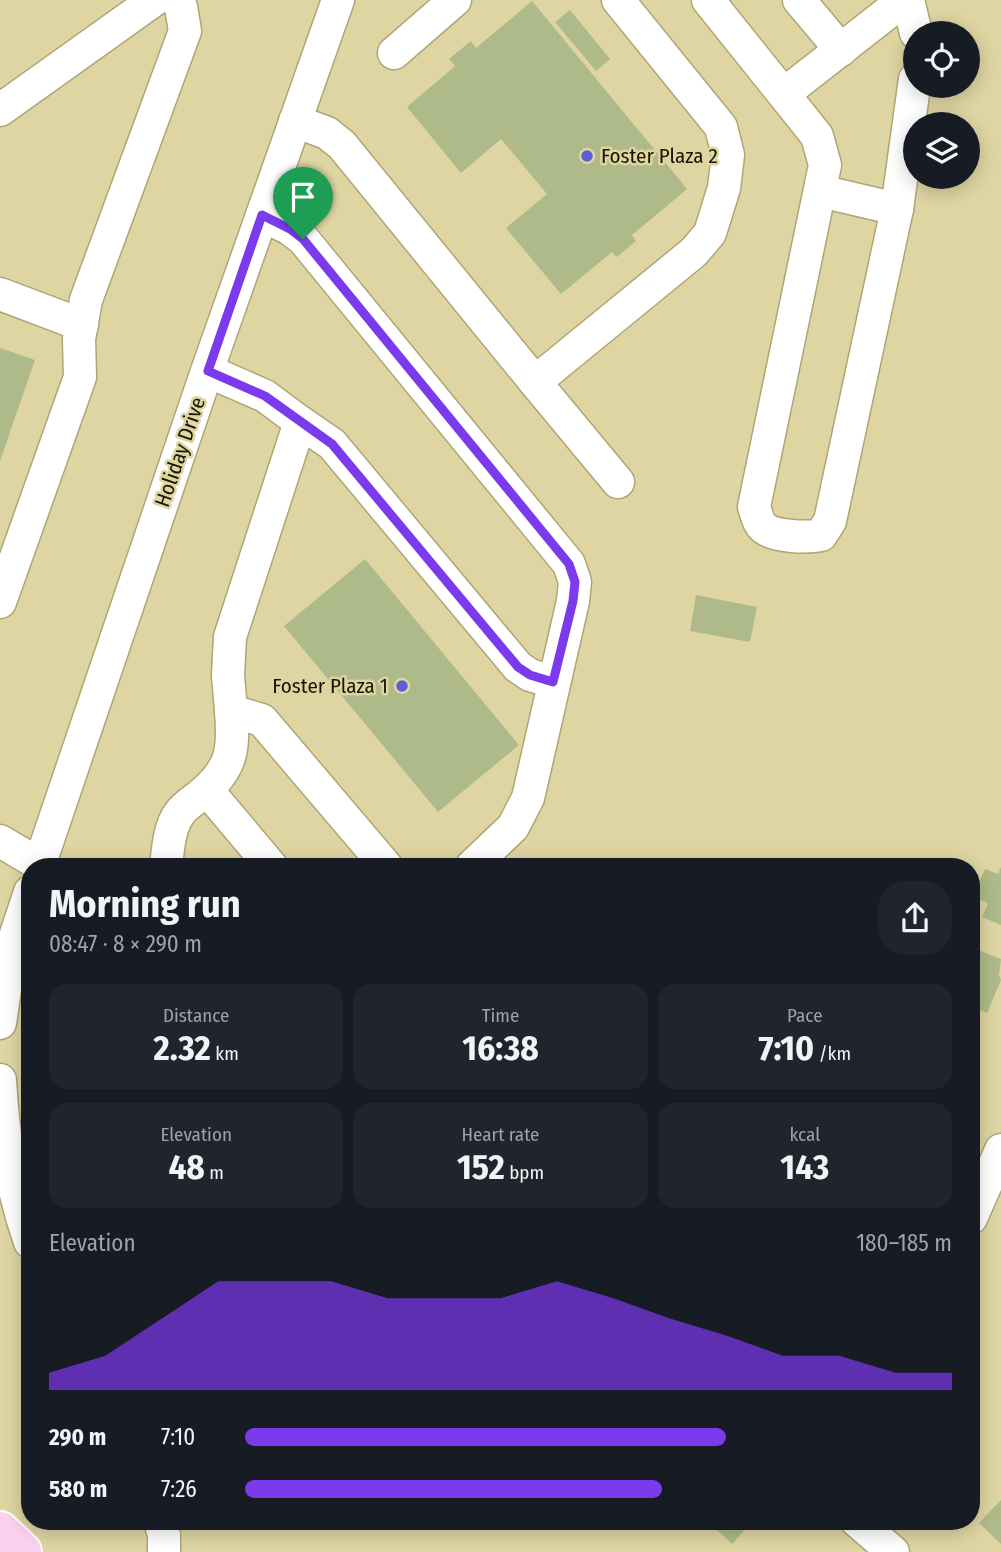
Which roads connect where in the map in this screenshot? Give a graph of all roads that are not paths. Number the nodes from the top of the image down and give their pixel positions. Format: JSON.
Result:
{"nodes":[{"id":1,"x":154,"y":0,"type":"edge"},
{"id":2,"x":176,"y":0,"type":"edge"},
{"id":3,"x":338,"y":0,"type":"edge"},
{"id":4,"x":455,"y":0,"type":"edge"},
{"id":5,"x":618,"y":0,"type":"edge"},
{"id":6,"x":708,"y":0,"type":"edge"},
{"id":7,"x":799,"y":0,"type":"edge"},
{"id":8,"x":906,"y":0,"type":"edge"},
{"id":9,"x":912,"y":21,"type":"edge"},
{"id":10,"x":841,"y":50,"type":"junction"},
{"id":11,"x":394,"y":52,"type":"dead end"},
{"id":12,"x":785,"y":93,"type":"junction"},
{"id":13,"x":912,"y":98,"type":"edge"},
{"id":14,"x":0,"y":110,"type":"edge"},
{"id":15,"x":295,"y":121,"type":"junction"},
{"id":16,"x":820,"y":191,"type":"junction"},
{"id":17,"x":897,"y":209,"type":"junction"},
{"id":18,"x":262,"y":215,"type":"junction"},
{"id":19,"x":0,"y":295,"type":"edge"},
{"id":20,"x":82,"y":325,"type":"junction"},
{"id":21,"x":208,"y":371,"type":"junction"},
{"id":22,"x":535,"y":382,"type":"junction"},
{"id":23,"x":300,"y":422,"type":"junction"},
{"id":24,"x":618,"y":482,"type":"dead end"},
{"id":25,"x":0,"y":602,"type":"edge"},
{"id":26,"x":553,"y":682,"type":"junction"},
{"id":27,"x":231,"y":711,"type":"junction"},
{"id":28,"x":207,"y":790,"type":"junction"},
{"id":29,"x":0,"y":841,"type":"edge"},
{"id":30,"x":41,"y":858,"type":"edge"},
{"id":31,"x":167,"y":858,"type":"edge"},
{"id":32,"x":264,"y":858,"type":"edge"},
{"id":33,"x":379,"y":858,"type":"edge"},
{"id":34,"x":480,"y":858,"type":"edge"},
{"id":35,"x":21,"y":860,"type":"edge"},
{"id":36,"x":21,"y":917,"type":"edge"},
{"id":37,"x":0,"y":1023,"type":"edge"},
{"id":38,"x":0,"y":1080,"type":"edge"},
{"id":39,"x":1001,"y":1150,"type":"edge"},
{"id":40,"x":980,"y":1198,"type":"edge"},
{"id":41,"x":17,"y":1226,"type":"edge"},
{"id":42,"x":163,"y":1530,"type":"edge"},
{"id":43,"x":867,"y":1530,"type":"edge"},
{"id":44,"x":0,"y":1531,"type":"edge"},
{"id":45,"x":22,"y":1552,"type":"edge"},
{"id":46,"x":164,"y":1552,"type":"edge"},
{"id":47,"x":893,"y":1552,"type":"edge"}],
"edges":[{"from":1,"to":14,"type":"street"},
{"from":2,"to":20,"type":"street"},
{"from":3,"to":15,"type":"street","name":"Holiday Drive"},
{"from":4,"to":11,"type":"street"},
{"from":5,"to":22,"type":"street"},
{"from":6,"to":12,"type":"street"},
{"from":7,"to":10,"type":"street"},
{"from":8,"to":9,"type":"street"},
{"from":8,"to":10,"type":"street"},
{"from":10,"to":12,"type":"street"},
{"from":12,"to":16,"type":"street"},
{"from":13,"to":17,"type":"street"},
{"from":15,"to":18,"type":"street","name":"Holiday Drive"},
{"from":15,"to":22,"type":"street"},
{"from":16,"to":17,"type":"street"},
{"from":16,"to":17,"type":"street"},
{"from":18,"to":21,"type":"street","name":"Holiday Drive"},
{"from":18,"to":26,"type":"street"},
{"from":19,"to":20,"type":"street"},
{"from":20,"to":25,"type":"street"},
{"from":21,"to":23,"type":"street"},
{"from":21,"to":30,"type":"street","name":"Holiday Drive"},
{"from":22,"to":24,"type":"street"},
{"from":23,"to":26,"type":"street"},
{"from":23,"to":27,"type":"street"},
{"from":26,"to":34,"type":"street"},
{"from":27,"to":28,"type":"street"},
{"from":27,"to":33,"type":"street"},
{"from":28,"to":31,"type":"street"},
{"from":28,"to":32,"type":"street"},
{"from":29,"to":35,"type":"street"},
{"from":36,"to":37,"type":"street","name":"Holiday Drive"},
{"from":38,"to":41,"type":"street"},
{"from":39,"to":40,"type":"street"},
{"from":42,"to":46,"type":"street"},
{"from":43,"to":47,"type":"street"},
{"from":44,"to":45,"type":"main road"}]}
